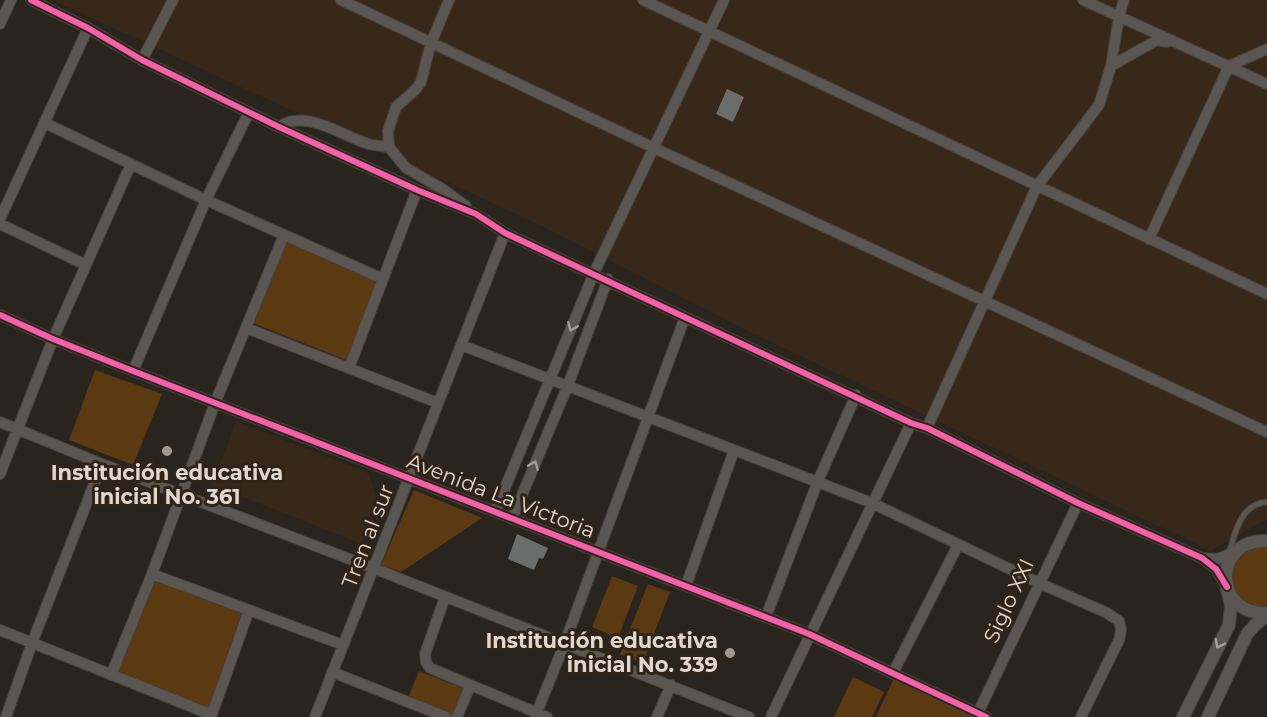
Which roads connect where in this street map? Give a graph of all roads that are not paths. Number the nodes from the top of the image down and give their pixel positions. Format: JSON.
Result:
{"nodes":[{"id":1,"x":12,"y":0,"type":"edge"},
{"id":2,"x":31,"y":0,"type":"edge"},
{"id":3,"x":173,"y":0,"type":"edge"},
{"id":4,"x":341,"y":0,"type":"edge"},
{"id":5,"x":449,"y":0,"type":"edge"},
{"id":6,"x":643,"y":0,"type":"edge"},
{"id":7,"x":724,"y":0,"type":"edge"},
{"id":8,"x":1083,"y":0,"type":"edge"},
{"id":9,"x":1124,"y":0,"type":"edge"},
{"id":10,"x":1119,"y":16,"type":"junction"},
{"id":11,"x":0,"y":24,"type":"edge"},
{"id":12,"x":88,"y":28,"type":"junction"},
{"id":13,"x":709,"y":31,"type":"junction"},
{"id":14,"x":431,"y":43,"type":"junction"},
{"id":15,"x":1181,"y":44,"type":"junction"},
{"id":16,"x":1267,"y":49,"type":"edge"},
{"id":17,"x":142,"y":60,"type":"junction"},
{"id":18,"x":1111,"y":66,"type":"junction"},
{"id":19,"x":1229,"y":66,"type":"junction"},
{"id":20,"x":1267,"y":84,"type":"edge"},
{"id":21,"x":249,"y":112,"type":"junction"},
{"id":22,"x":45,"y":123,"type":"junction"},
{"id":23,"x":279,"y":127,"type":"junction"},
{"id":24,"x":389,"y":147,"type":"junction"},
{"id":25,"x":654,"y":148,"type":"junction"},
{"id":26,"x":131,"y":164,"type":"junction"},
{"id":27,"x":1037,"y":186,"type":"junction"},
{"id":28,"x":417,"y":190,"type":"junction"},
{"id":29,"x":206,"y":200,"type":"junction"},
{"id":30,"x":476,"y":214,"type":"junction"},
{"id":31,"x":0,"y":219,"type":"edge"},
{"id":32,"x":0,"y":224,"type":"edge"},
{"id":33,"x":505,"y":233,"type":"junction"},
{"id":34,"x":284,"y":235,"type":"junction"},
{"id":35,"x":1149,"y":239,"type":"junction"},
{"id":36,"x":86,"y":265,"type":"junction"},
{"id":37,"x":594,"y":273,"type":"junction"},
{"id":38,"x":383,"y":279,"type":"junction"},
{"id":39,"x":608,"y":279,"type":"junction"},
{"id":40,"x":1267,"y":294,"type":"edge"},
{"id":41,"x":984,"y":302,"type":"junction"},
{"id":42,"x":0,"y":315,"type":"edge"},
{"id":43,"x":685,"y":317,"type":"junction"},
{"id":44,"x":246,"y":328,"type":"junction"},
{"id":45,"x":53,"y":339,"type":"junction"},
{"id":46,"x":461,"y":345,"type":"junction"},
{"id":47,"x":349,"y":368,"type":"junction"},
{"id":48,"x":133,"y":371,"type":"junction"},
{"id":49,"x":551,"y":378,"type":"junction"},
{"id":50,"x":568,"y":385,"type":"junction"},
{"id":51,"x":856,"y":395,"type":"junction"},
{"id":52,"x":215,"y":403,"type":"junction"},
{"id":53,"x":438,"y":403,"type":"junction"},
{"id":54,"x":648,"y":417,"type":"junction"},
{"id":55,"x":0,"y":422,"type":"edge"},
{"id":56,"x":911,"y":423,"type":"junction"},
{"id":57,"x":927,"y":428,"type":"junction"},
{"id":58,"x":18,"y":430,"type":"junction"},
{"id":59,"x":1267,"y":432,"type":"edge"},
{"id":60,"x":734,"y":450,"type":"junction"},
{"id":61,"x":102,"y":464,"type":"junction"},
{"id":62,"x":0,"y":474,"type":"edge"},
{"id":63,"x":408,"y":479,"type":"junction"},
{"id":64,"x":818,"y":481,"type":"junction"},
{"id":65,"x":181,"y":494,"type":"junction"},
{"id":66,"x":1267,"y":502,"type":"edge"},
{"id":67,"x":872,"y":503,"type":"junction"},
{"id":68,"x":1078,"y":503,"type":"junction"},
{"id":69,"x":495,"y":512,"type":"junction"},
{"id":70,"x":512,"y":519,"type":"junction"},
{"id":71,"x":1267,"y":532,"type":"edge"},
{"id":72,"x":1267,"y":541,"type":"edge"},
{"id":73,"x":958,"y":545,"type":"junction"},
{"id":74,"x":1237,"y":550,"type":"junction"},
{"id":75,"x":598,"y":552,"type":"junction"},
{"id":76,"x":1202,"y":558,"type":"junction"},
{"id":77,"x":374,"y":568,"type":"junction"},
{"id":78,"x":152,"y":574,"type":"junction"},
{"id":79,"x":1039,"y":583,"type":"junction"},
{"id":80,"x":686,"y":586,"type":"junction"},
{"id":81,"x":1227,"y":588,"type":"junction"},
{"id":82,"x":445,"y":597,"type":"junction"},
{"id":83,"x":249,"y":610,"type":"junction"},
{"id":84,"x":1267,"y":614,"type":"edge"},
{"id":85,"x":766,"y":617,"type":"junction"},
{"id":86,"x":0,"y":630,"type":"edge"},
{"id":87,"x":809,"y":634,"type":"junction"},
{"id":88,"x":32,"y":643,"type":"junction"},
{"id":89,"x":343,"y":645,"type":"junction"},
{"id":90,"x":564,"y":645,"type":"junction"},
{"id":91,"x":332,"y":672,"type":"junction"},
{"id":92,"x":893,"y":673,"type":"junction"},
{"id":93,"x":111,"y":675,"type":"junction"},
{"id":94,"x":671,"y":685,"type":"junction"},
{"id":95,"x":470,"y":686,"type":"junction"},
{"id":96,"x":212,"y":716,"type":"edge"},
{"id":97,"x":540,"y":716,"type":"edge"},
{"id":98,"x":980,"y":716,"type":"edge"},
{"id":99,"x":6,"y":717,"type":"edge"},
{"id":100,"x":315,"y":717,"type":"edge"},
{"id":101,"x":446,"y":717,"type":"edge"},
{"id":102,"x":458,"y":717,"type":"edge"},
{"id":103,"x":657,"y":717,"type":"edge"},
{"id":104,"x":749,"y":717,"type":"edge"},
{"id":105,"x":771,"y":717,"type":"edge"},
{"id":106,"x":1081,"y":717,"type":"edge"},
{"id":107,"x":1183,"y":717,"type":"edge"},
{"id":108,"x":1208,"y":717,"type":"edge"}],
"edges":[{"from":1,"to":11,"type":"street"},
{"from":2,"to":12,"type":"street"},
{"from":3,"to":17,"type":"street"},
{"from":4,"to":14,"type":"street"},
{"from":5,"to":14,"type":"street"},
{"from":6,"to":13,"type":"street"},
{"from":7,"to":13,"type":"street"},
{"from":8,"to":10,"type":"street"},
{"from":9,"to":10,"type":"street"},
{"from":10,"to":15,"type":"street"},
{"from":10,"to":18,"type":"street"},
{"from":12,"to":17,"type":"street"},
{"from":12,"to":22,"type":"street"},
{"from":13,"to":25,"type":"street"},
{"from":13,"to":27,"type":"street"},
{"from":14,"to":24,"type":"street"},
{"from":14,"to":25,"type":"street"},
{"from":15,"to":18,"type":"street"},
{"from":15,"to":19,"type":"street"},
{"from":16,"to":19,"type":"street"},
{"from":17,"to":21,"type":"street"},
{"from":18,"to":27,"type":"street"},
{"from":19,"to":20,"type":"street"},
{"from":19,"to":35,"type":"street"},
{"from":21,"to":23,"type":"street"},
{"from":21,"to":29,"type":"street"},
{"from":22,"to":26,"type":"street"},
{"from":22,"to":31,"type":"street"},
{"from":23,"to":24,"type":"street"},
{"from":23,"to":28,"type":"street"},
{"from":24,"to":30,"type":"street"},
{"from":25,"to":37,"type":"street"},
{"from":25,"to":41,"type":"street"},
{"from":26,"to":29,"type":"street"},
{"from":26,"to":36,"type":"street"},
{"from":27,"to":35,"type":"street"},
{"from":27,"to":41,"type":"street"},
{"from":28,"to":30,"type":"street"},
{"from":28,"to":38,"type":"street"},
{"from":29,"to":34,"type":"street"},
{"from":29,"to":48,"type":"street"},
{"from":30,"to":33,"type":"street"},
{"from":32,"to":36,"type":"street"},
{"from":33,"to":37,"type":"street"},
{"from":33,"to":46,"type":"street","name":"Tren al sur"},
{"from":34,"to":38,"type":"street"},
{"from":34,"to":44,"type":"street"},
{"from":35,"to":40,"type":"street"},
{"from":36,"to":45,"type":"street"},
{"from":37,"to":39,"type":"street"},
{"from":37,"to":49,"type":"street","one_way":true},
{"from":38,"to":47,"type":"street"},
{"from":39,"to":43,"type":"street"},
{"from":39,"to":50,"type":"street"},
{"from":41,"to":57,"type":"street"},
{"from":41,"to":59,"type":"street"},
{"from":42,"to":45,"type":"street","name":"Avenida La Victoria"},
{"from":43,"to":51,"type":"street"},
{"from":43,"to":54,"type":"street"},
{"from":44,"to":47,"type":"street"},
{"from":44,"to":52,"type":"street"},
{"from":45,"to":48,"type":"street","name":"Avenida La Victoria"},
{"from":45,"to":58,"type":"street"},
{"from":46,"to":49,"type":"street"},
{"from":46,"to":53,"type":"street","name":"Tren al sur"},
{"from":47,"to":53,"type":"street"},
{"from":48,"to":52,"type":"street","name":"Avenida La Victoria"},
{"from":49,"to":50,"type":"street"},
{"from":49,"to":69,"type":"street"},
{"from":50,"to":54,"type":"street"},
{"from":70,"to":50,"type":"street","one_way":true},
{"from":51,"to":56,"type":"street"},
{"from":51,"to":64,"type":"street"},
{"from":52,"to":63,"type":"street","name":"Avenida La Victoria"},
{"from":52,"to":65,"type":"street"},
{"from":53,"to":63,"type":"street","name":"Tren al sur"},
{"from":54,"to":60,"type":"street"},
{"from":54,"to":75,"type":"street"},
{"from":55,"to":58,"type":"street"},
{"from":56,"to":57,"type":"street"},
{"from":56,"to":67,"type":"street"},
{"from":57,"to":68,"type":"street"},
{"from":58,"to":61,"type":"street"},
{"from":58,"to":62,"type":"street"},
{"from":60,"to":64,"type":"street"},
{"from":60,"to":80,"type":"street"},
{"from":61,"to":65,"type":"street"},
{"from":61,"to":88,"type":"street"},
{"from":63,"to":69,"type":"street","name":"Avenida La Victoria"},
{"from":63,"to":77,"type":"street","name":"Tren al sur"},
{"from":64,"to":67,"type":"street"},
{"from":64,"to":85,"type":"street"},
{"from":65,"to":77,"type":"street"},
{"from":65,"to":78,"type":"street"},
{"from":66,"to":74,"type":"lane"},
{"from":67,"to":73,"type":"street"},
{"from":67,"to":87,"type":"street"},
{"from":68,"to":76,"type":"street"},
{"from":68,"to":79,"type":"street","name":"Siglo XXI"},
{"from":69,"to":70,"type":"street","name":"Avenida La Victoria"},
{"from":70,"to":75,"type":"street","name":"Avenida La Victoria"},
{"from":71,"to":74,"type":"street"},
{"from":72,"to":74,"type":"street"},
{"from":73,"to":79,"type":"street"},
{"from":73,"to":92,"type":"street"},
{"from":74,"to":76,"type":"street"},
{"from":74,"to":81,"type":"street"},
{"from":75,"to":80,"type":"street","name":"Avenida La Victoria"},
{"from":75,"to":90,"type":"street"},
{"from":76,"to":81,"type":"street"},
{"from":77,"to":82,"type":"street"},
{"from":77,"to":89,"type":"street","name":"Tren al sur"},
{"from":78,"to":83,"type":"street"},
{"from":78,"to":93,"type":"street"},
{"from":79,"to":98,"type":"street","name":"Siglo XXI"},
{"from":79,"to":106,"type":"street"},
{"from":80,"to":85,"type":"street","name":"Avenida La Victoria"},
{"from":81,"to":84,"type":"street"},
{"from":81,"to":107,"type":"street","one_way":true},
{"from":82,"to":90,"type":"street"},
{"from":82,"to":95,"type":"street"},
{"from":83,"to":89,"type":"street"},
{"from":83,"to":96,"type":"street"},
{"from":84,"to":108,"type":"street"},
{"from":85,"to":87,"type":"street","name":"Avenida La Victoria"},
{"from":86,"to":88,"type":"street"},
{"from":87,"to":92,"type":"street","name":"Avenida La Victoria"},
{"from":87,"to":105,"type":"street"},
{"from":88,"to":93,"type":"street"},
{"from":88,"to":99,"type":"street"},
{"from":89,"to":91,"type":"street","name":"Tren al sur"},
{"from":90,"to":94,"type":"street"},
{"from":90,"to":97,"type":"street"},
{"from":91,"to":100,"type":"street","name":"Tren al sur"},
{"from":91,"to":101,"type":"street"},
{"from":92,"to":98,"type":"street","name":"Avenida La Victoria"},
{"from":93,"to":96,"type":"street"},
{"from":94,"to":103,"type":"street"},
{"from":94,"to":104,"type":"street"},
{"from":95,"to":97,"type":"street"},
{"from":95,"to":102,"type":"street"}]}
